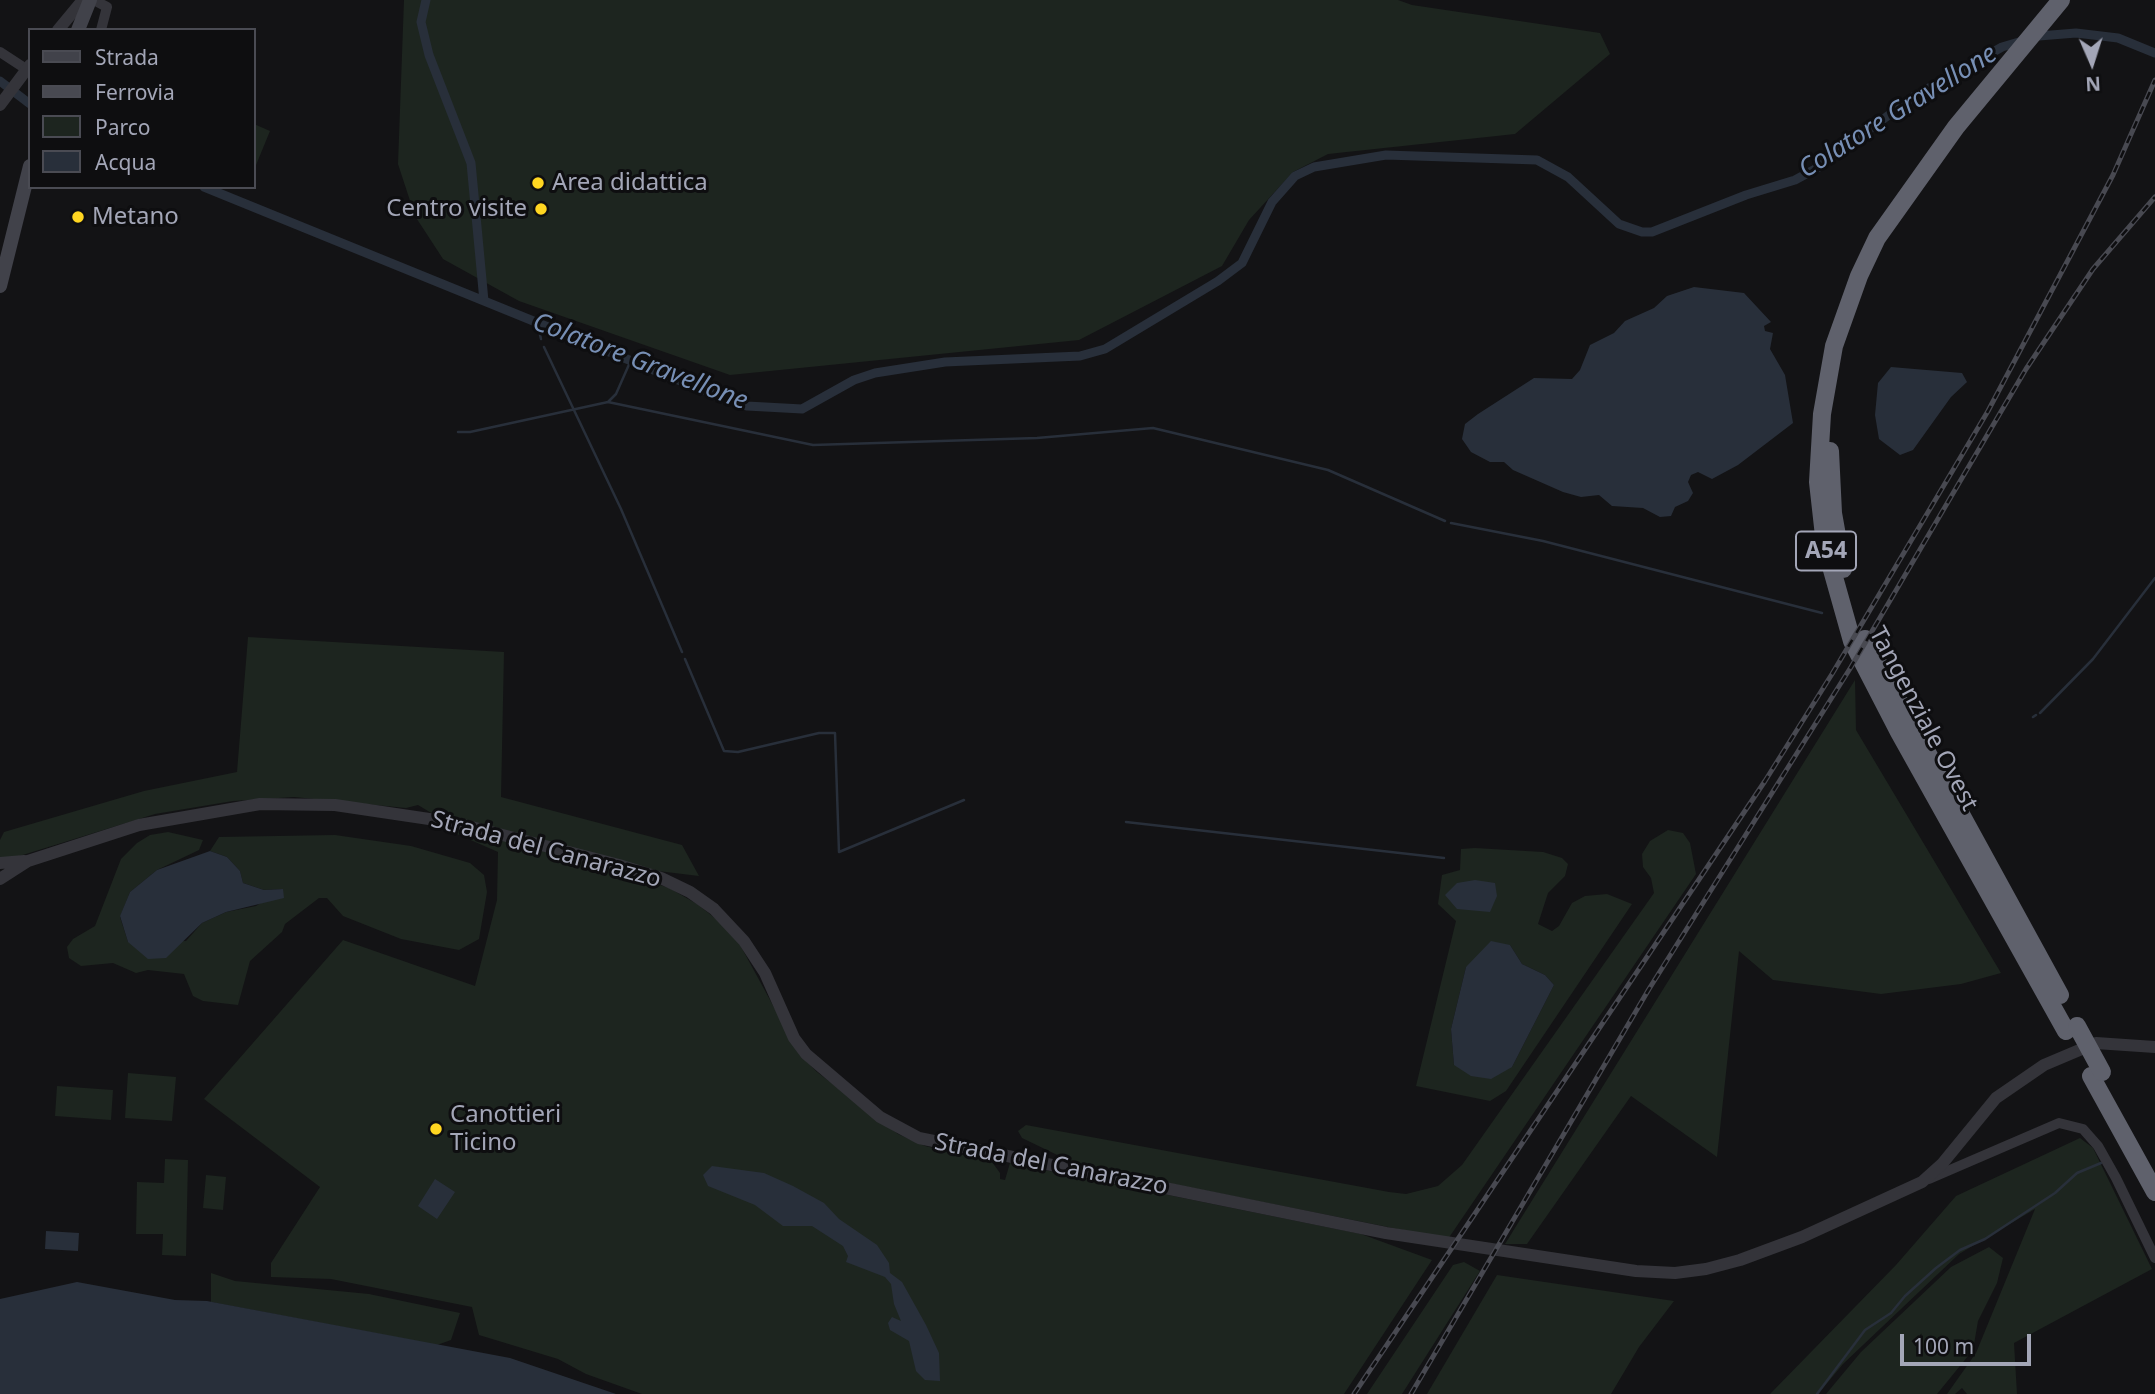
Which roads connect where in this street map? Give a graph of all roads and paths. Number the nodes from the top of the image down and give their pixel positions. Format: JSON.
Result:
{"nodes":[{"id":1,"x":83,"y":0,"type":"edge"},
{"id":2,"x":92,"y":0,"type":"edge"},
{"id":3,"x":2075,"y":0,"type":"edge"},
{"id":4,"x":2058,"y":9,"type":"edge"},
{"id":5,"x":60,"y":28,"type":"edge"},
{"id":6,"x":79,"y":28,"type":"edge"},
{"id":7,"x":102,"y":28,"type":"edge"},
{"id":8,"x":0,"y":52,"type":"edge"},
{"id":9,"x":26,"y":71,"type":"edge"},
{"id":10,"x":0,"y":105,"type":"edge"},
{"id":11,"x":28,"y":174,"type":"edge"},
{"id":12,"x":0,"y":286,"type":"edge"},
{"id":13,"x":28,"y":861,"type":"junction"},
{"id":14,"x":0,"y":863,"type":"edge"},
{"id":15,"x":0,"y":879,"type":"edge"},
{"id":16,"x":2155,"y":1047,"type":"edge"},
{"id":17,"x":2097,"y":1074,"type":"junction"},
{"id":18,"x":1952,"y":1153,"type":"junction"},
{"id":19,"x":1968,"y":1163,"type":"junction"},
{"id":20,"x":2155,"y":1169,"type":"edge"},
{"id":21,"x":1922,"y":1182,"type":"junction"},
{"id":22,"x":2155,"y":1192,"type":"edge"},
{"id":23,"x":2155,"y":1258,"type":"edge"}],
"edges":[{"from":1,"to":5,"type":"street"},
{"from":2,"to":6,"type":"main road"},
{"from":2,"to":7,"type":"street"},
{"from":3,"to":4,"type":"highway","name":"Tangenziale Ovest","number":"A54"},
{"from":4,"to":17,"type":"highway","name":"Tangenziale Ovest","number":"A54","bridge":true},
{"from":8,"to":9,"type":"street"},
{"from":9,"to":10,"type":"street"},
{"from":11,"to":12,"type":"main road"},
{"from":13,"to":14,"type":"street","name":"Strada del Canarazzo"},
{"from":13,"to":15,"type":"street","name":"Strada del Canarazzo"},
{"from":13,"to":21,"type":"street","name":"Strada del Canarazzo"},
{"from":16,"to":18,"type":"street","name":"Strada del Canarazzo"},
{"from":17,"to":20,"type":"highway","name":"Tangenziale Ovest","number":"A54"},
{"from":17,"to":22,"type":"highway","name":"Tangenziale Ovest","number":"A54"},
{"from":18,"to":19,"type":"street"},
{"from":18,"to":21,"type":"street","name":"Strada del Canarazzo"},
{"from":19,"to":21,"type":"street"},
{"from":19,"to":23,"type":"street"}]}
